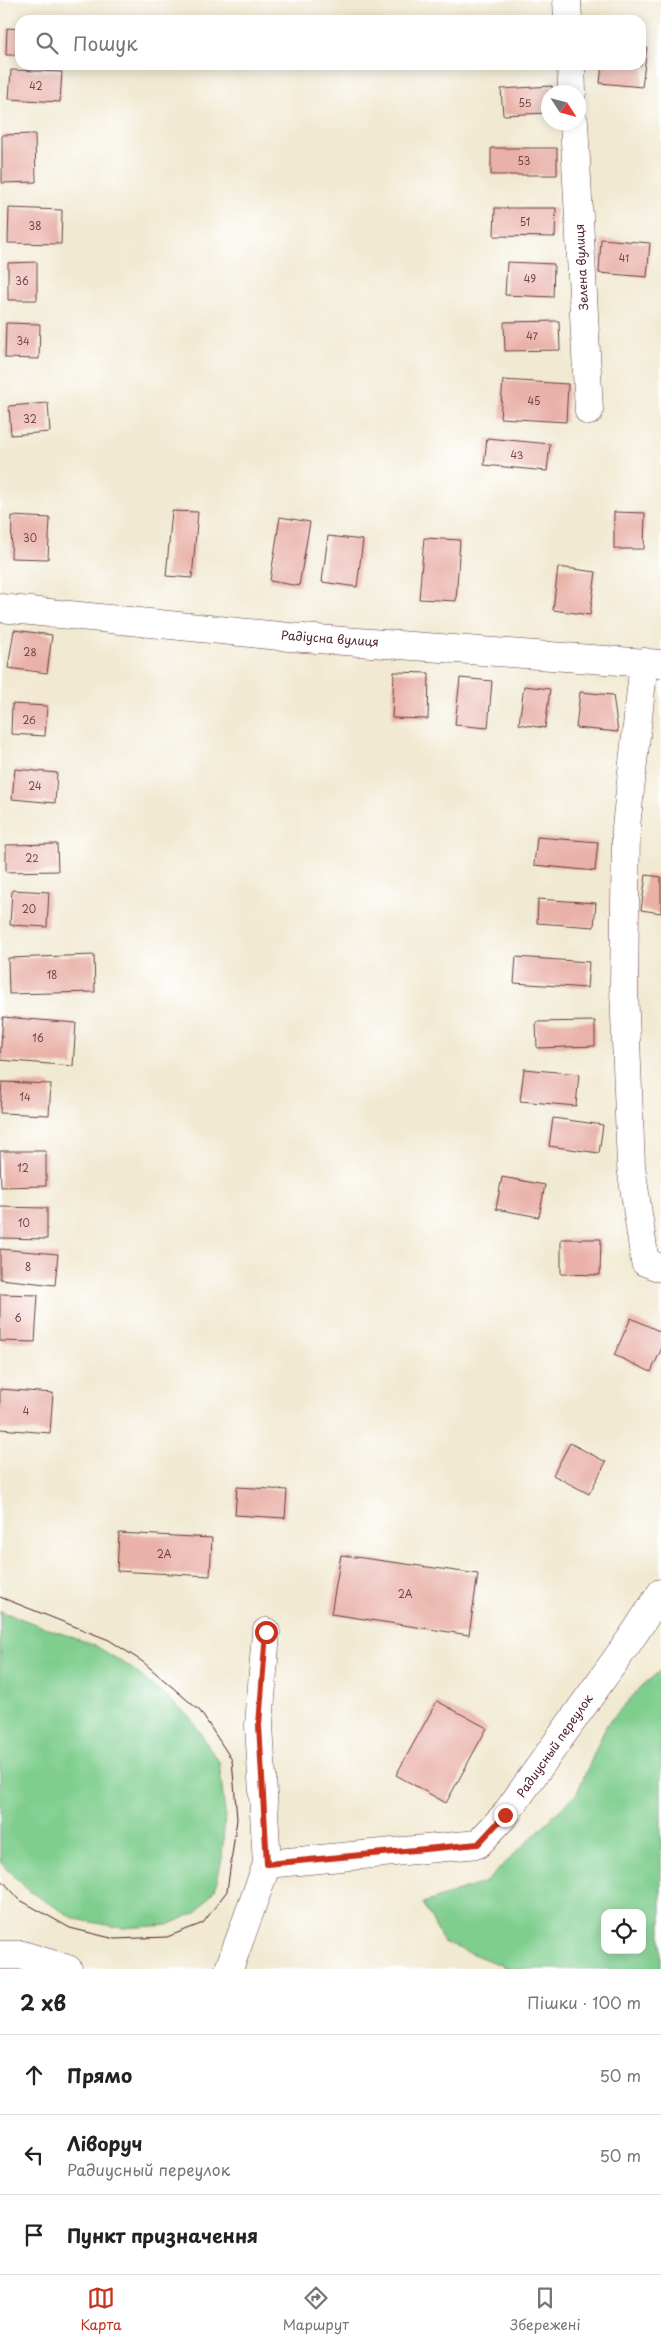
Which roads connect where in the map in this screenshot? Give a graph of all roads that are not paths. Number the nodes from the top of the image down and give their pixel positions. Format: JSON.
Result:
{"nodes":[{"id":1,"x":567,"y":0,"type":"edge"},
{"id":2,"x":568,"y":15,"type":"edge"},
{"id":3,"x":570,"y":70,"type":"edge"},
{"id":4,"x":571,"y":85,"type":"edge"},
{"id":5,"x":574,"y":130,"type":"edge"},
{"id":6,"x":590,"y":411,"type":"dead end"},
{"id":7,"x":0,"y":608,"type":"edge"},
{"id":8,"x":652,"y":663,"type":"edge"},
{"id":9,"x":661,"y":1268,"type":"edge"},
{"id":10,"x":661,"y":1593,"type":"edge"},
{"id":11,"x":266,"y":1632,"type":"dead end"},
{"id":12,"x":267,"y":1864,"type":"junction"},
{"id":13,"x":0,"y":1955,"type":"edge"},
{"id":14,"x":68,"y":1969,"type":"edge"},
{"id":15,"x":229,"y":1969,"type":"edge"}],
"edges":[{"from":1,"to":2,"type":"street"},
{"from":3,"to":4,"type":"street"},
{"from":5,"to":6,"type":"street","name":"Зелена вулиця"},
{"from":7,"to":8,"type":"street","name":"Радіусна вулиця"},
{"from":8,"to":9,"type":"street"},
{"from":10,"to":12,"type":"street","name":"Радиусный переулок"},
{"from":11,"to":12,"type":"street"},
{"from":12,"to":15,"type":"street"},
{"from":13,"to":14,"type":"street"}]}
